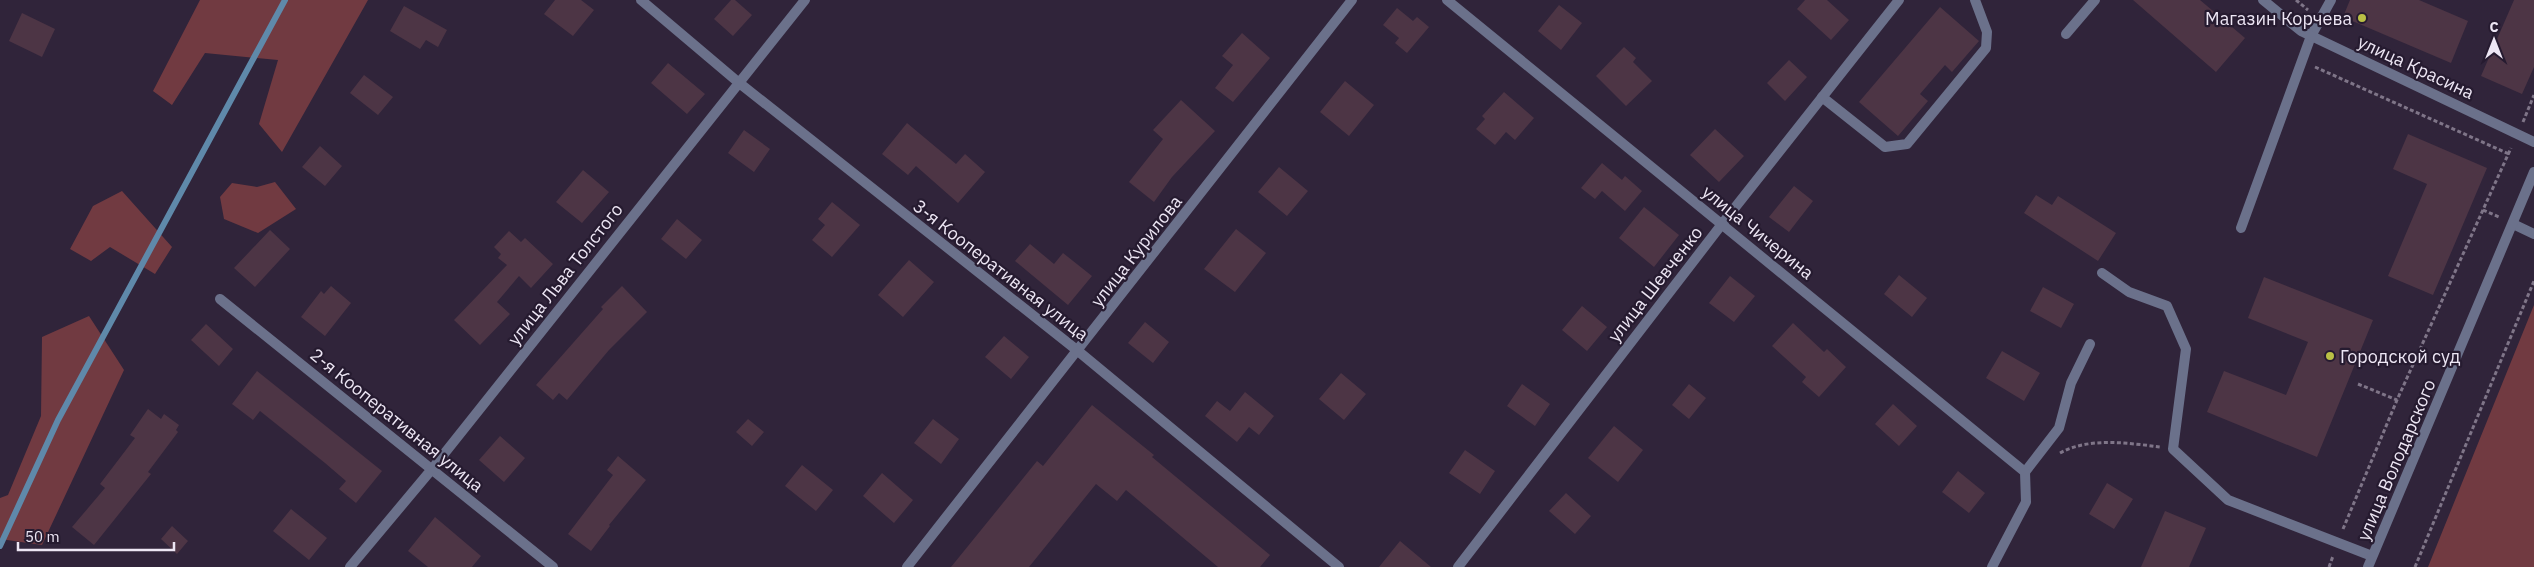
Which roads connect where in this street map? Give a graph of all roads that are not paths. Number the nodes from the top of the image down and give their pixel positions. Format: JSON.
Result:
{"nodes":[{"id":1,"x":641,"y":0,"type":"edge"},
{"id":2,"x":805,"y":0,"type":"edge"},
{"id":3,"x":1352,"y":0,"type":"edge"},
{"id":4,"x":1448,"y":0,"type":"edge"},
{"id":5,"x":1899,"y":0,"type":"edge"},
{"id":6,"x":1975,"y":0,"type":"edge"},
{"id":7,"x":2095,"y":0,"type":"edge"},
{"id":8,"x":2263,"y":0,"type":"edge"},
{"id":9,"x":2331,"y":0,"type":"edge"},
{"id":10,"x":2066,"y":34,"type":"dead end"},
{"id":11,"x":2311,"y":36,"type":"junction"},
{"id":12,"x":738,"y":82,"type":"junction"},
{"id":13,"x":1822,"y":97,"type":"junction"},
{"id":14,"x":2534,"y":142,"type":"edge"},
{"id":15,"x":2534,"y":172,"type":"edge"},
{"id":16,"x":1722,"y":224,"type":"junction"},
{"id":17,"x":2513,"y":224,"type":"junction"},
{"id":18,"x":2241,"y":228,"type":"dead end"},
{"id":19,"x":2534,"y":234,"type":"edge"},
{"id":20,"x":2102,"y":273,"type":"dead end"},
{"id":21,"x":220,"y":299,"type":"dead end"},
{"id":22,"x":2090,"y":344,"type":"dead end"},
{"id":23,"x":1078,"y":352,"type":"junction"},
{"id":24,"x":432,"y":469,"type":"junction"},
{"id":25,"x":2025,"y":472,"type":"junction"},
{"id":26,"x":2372,"y":556,"type":"junction"},
{"id":27,"x":350,"y":567,"type":"edge"},
{"id":28,"x":553,"y":567,"type":"edge"},
{"id":29,"x":907,"y":567,"type":"edge"},
{"id":30,"x":1340,"y":567,"type":"edge"},
{"id":31,"x":1458,"y":567,"type":"edge"},
{"id":32,"x":1992,"y":567,"type":"edge"},
{"id":33,"x":2368,"y":567,"type":"edge"}],
"edges":[{"from":1,"to":12,"type":"street","name":"3-я Кооперативная улица"},
{"from":2,"to":12,"type":"street","name":"улица Льва Толстого"},
{"from":3,"to":23,"type":"street","name":"улица Курилова"},
{"from":4,"to":16,"type":"street","name":"улица Чичерина"},
{"from":5,"to":13,"type":"street","name":"улица Шевченко"},
{"from":6,"to":13,"type":"street"},
{"from":7,"to":10,"type":"street"},
{"from":8,"to":11,"type":"street","name":"улица Красина"},
{"from":9,"to":11,"type":"street"},
{"from":11,"to":14,"type":"street","name":"улица Красина"},
{"from":11,"to":18,"type":"street"},
{"from":12,"to":23,"type":"street","name":"3-я Кооперативная улица"},
{"from":12,"to":24,"type":"street","name":"улица Льва Толстого"},
{"from":13,"to":16,"type":"street","name":"улица Шевченко"},
{"from":15,"to":17,"type":"street","name":"улица Володарского"},
{"from":16,"to":25,"type":"street","name":"улица Чичерина"},
{"from":16,"to":31,"type":"street","name":"улица Шевченко"},
{"from":17,"to":19,"type":"street"},
{"from":17,"to":26,"type":"street","name":"улица Володарского"},
{"from":20,"to":26,"type":"street"},
{"from":21,"to":24,"type":"street","name":"2-я Кооперативная улица"},
{"from":22,"to":25,"type":"street"},
{"from":23,"to":29,"type":"street","name":"улица Курилова"},
{"from":23,"to":30,"type":"street","name":"3-я Кооперативная улица"},
{"from":24,"to":27,"type":"street","name":"улица Льва Толстого"},
{"from":24,"to":28,"type":"street","name":"2-я Кооперативная улица"},
{"from":25,"to":32,"type":"street"},
{"from":26,"to":33,"type":"street","name":"улица Володарского"}]}
